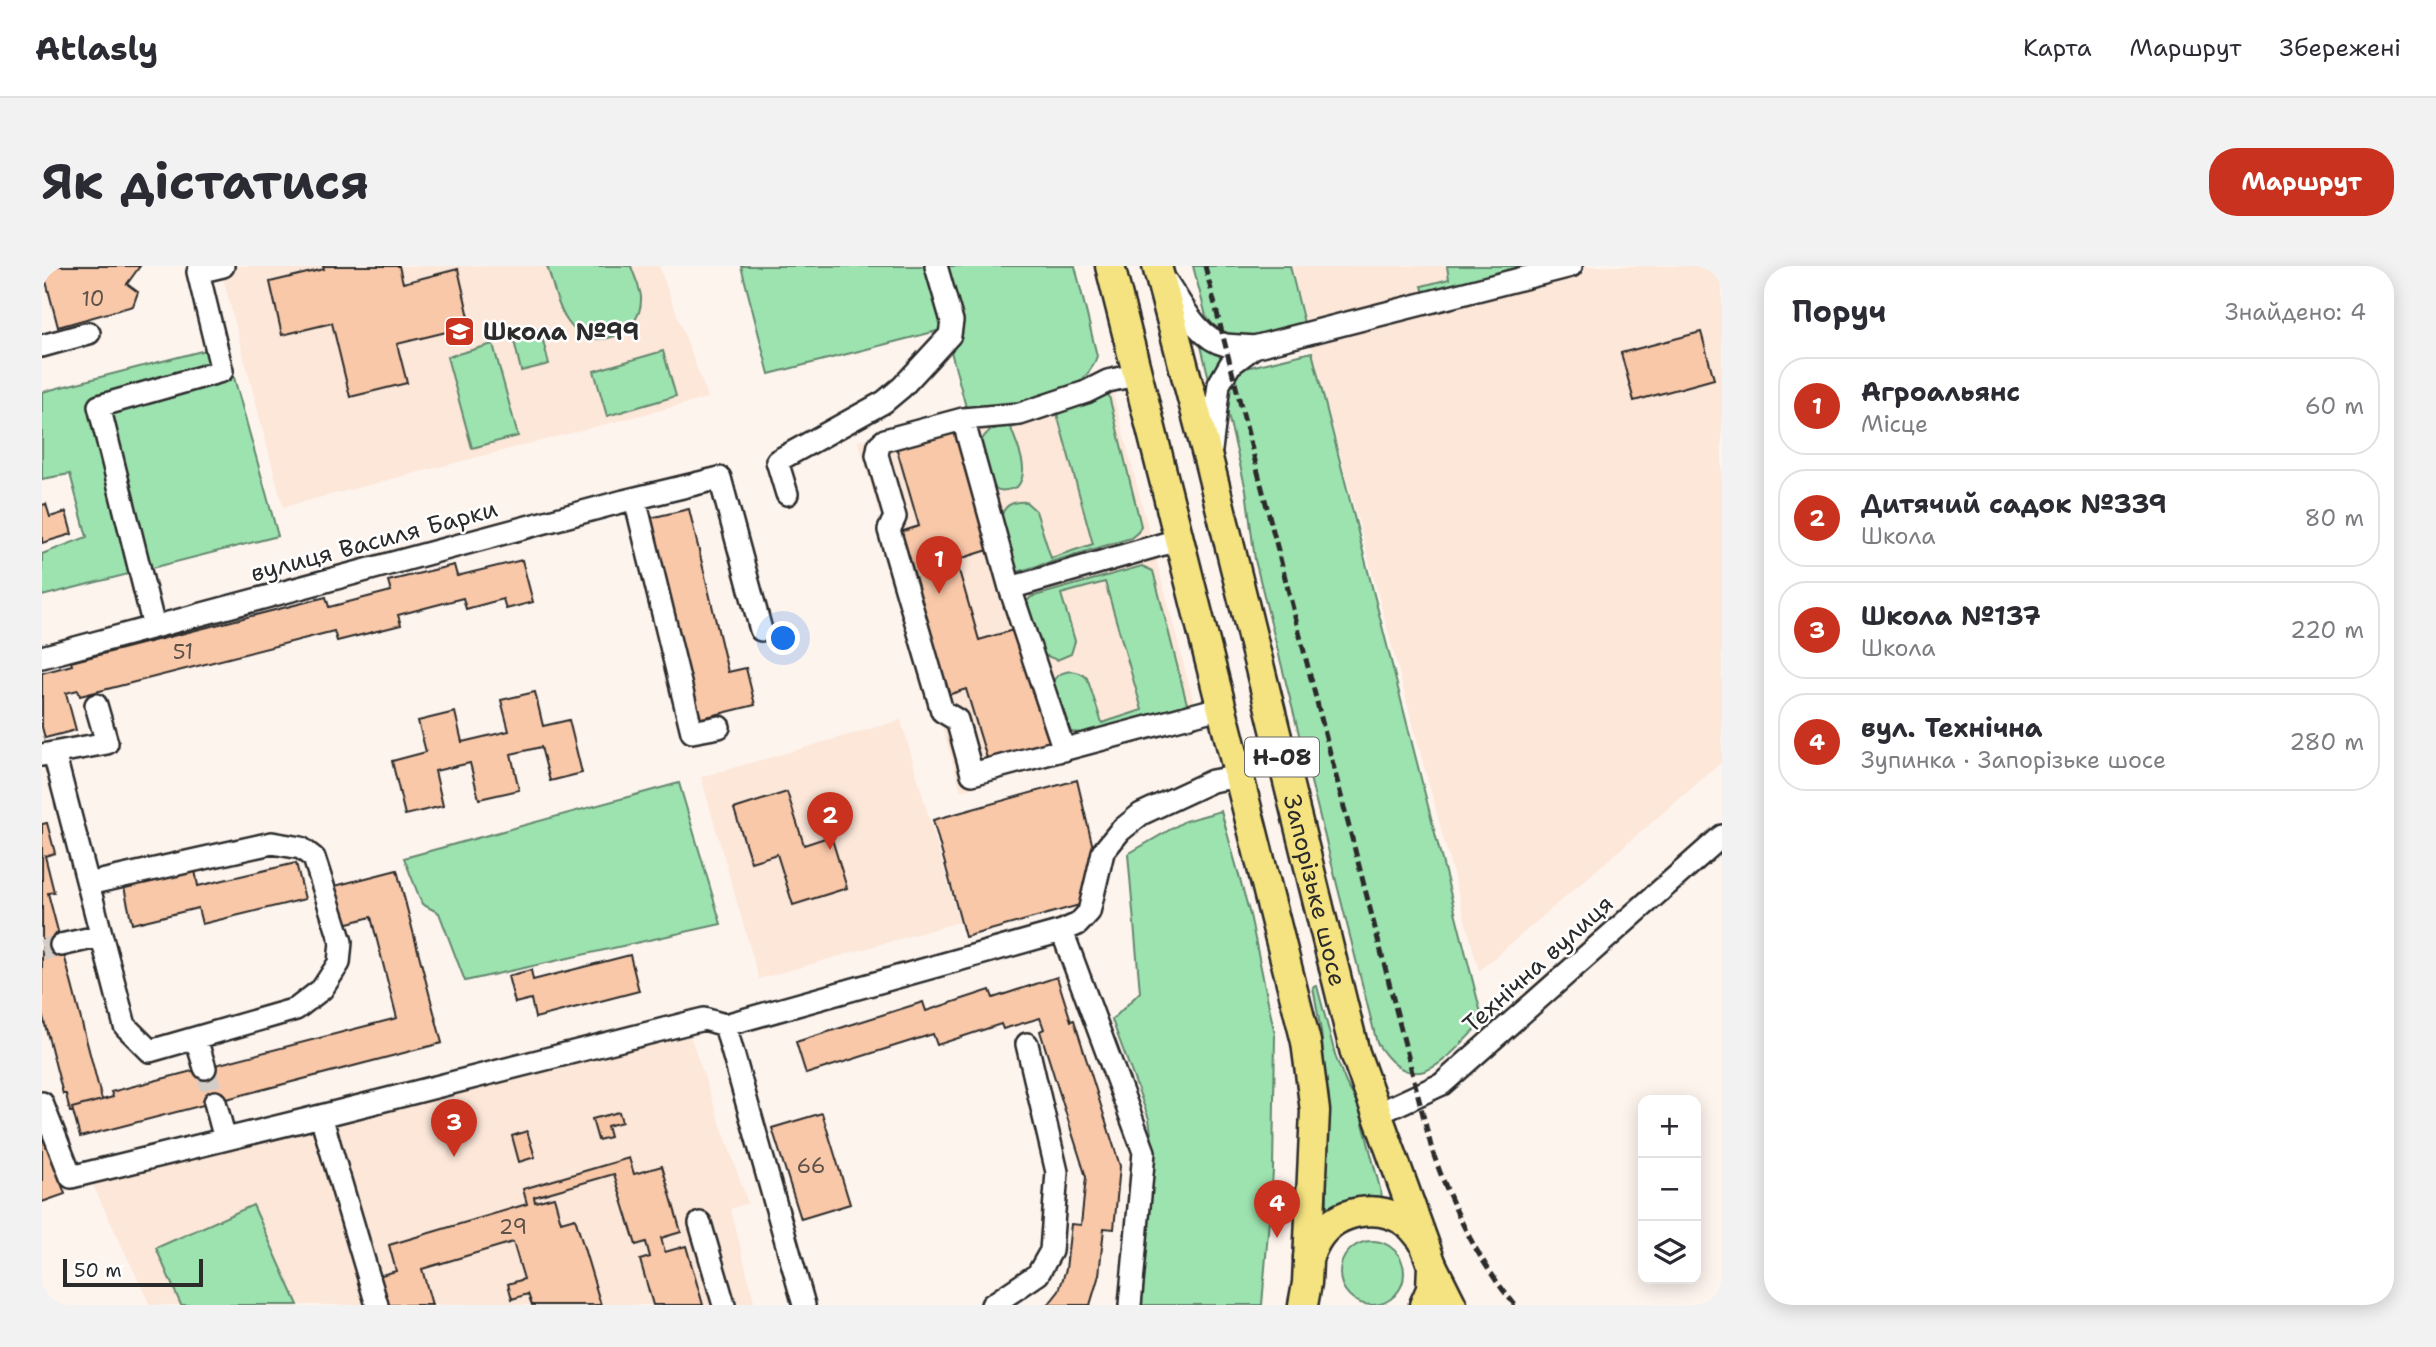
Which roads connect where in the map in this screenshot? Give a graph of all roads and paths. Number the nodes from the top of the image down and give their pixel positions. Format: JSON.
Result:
{"nodes":[{"id":1,"x":223,"y":266,"type":"edge"},
{"id":2,"x":936,"y":266,"type":"edge"},
{"id":3,"x":1110,"y":266,"type":"edge"},
{"id":4,"x":1571,"y":266,"type":"edge"},
{"id":5,"x":1157,"y":267,"type":"edge"},
{"id":6,"x":89,"y":333,"type":"dead end"},
{"id":7,"x":42,"y":345,"type":"edge"},
{"id":8,"x":1254,"y":347,"type":"junction"},
{"id":9,"x":1139,"y":374,"type":"junction"},
{"id":10,"x":963,"y":419,"type":"junction"},
{"id":11,"x":1210,"y":466,"type":"junction"},
{"id":12,"x":787,"y":494,"type":"dead end"},
{"id":13,"x":635,"y":499,"type":"junction"},
{"id":14,"x":1181,"y":539,"type":"junction"},
{"id":15,"x":1010,"y":588,"type":"junction"},
{"id":16,"x":155,"y":627,"type":"junction"},
{"id":17,"x":761,"y":630,"type":"dead end"},
{"id":18,"x":42,"y":657,"type":"edge"},
{"id":19,"x":96,"y":705,"type":"dead end"},
{"id":20,"x":1223,"y":707,"type":"junction"},
{"id":21,"x":719,"y":727,"type":"dead end"},
{"id":22,"x":1064,"y":750,"type":"junction"},
{"id":23,"x":48,"y":754,"type":"edge"},
{"id":24,"x":1240,"y":776,"type":"junction"},
{"id":25,"x":1722,"y":836,"type":"edge"},
{"id":26,"x":88,"y":884,"type":"junction"},
{"id":27,"x":1062,"y":931,"type":"junction"},
{"id":28,"x":101,"y":936,"type":"junction"},
{"id":29,"x":61,"y":945,"type":"tunnel mouth"},
{"id":30,"x":725,"y":1025,"type":"junction"},
{"id":31,"x":196,"y":1039,"type":"junction"},
{"id":32,"x":1027,"y":1044,"type":"dead end"},
{"id":33,"x":205,"y":1068,"type":"tunnel mouth"},
{"id":34,"x":215,"y":1102,"type":"tunnel mouth"},
{"id":35,"x":42,"y":1103,"type":"edge"},
{"id":36,"x":1377,"y":1114,"type":"junction"},
{"id":37,"x":321,"y":1116,"type":"junction"},
{"id":38,"x":225,"y":1139,"type":"junction"},
{"id":39,"x":701,"y":1223,"type":"dead end"},
{"id":40,"x":1428,"y":1253,"type":"junction"},
{"id":41,"x":1308,"y":1288,"type":"edge"},
{"id":42,"x":377,"y":1305,"type":"edge"},
{"id":43,"x":724,"y":1305,"type":"edge"},
{"id":44,"x":804,"y":1305,"type":"edge"},
{"id":45,"x":992,"y":1305,"type":"edge"},
{"id":46,"x":1130,"y":1305,"type":"edge"},
{"id":47,"x":1424,"y":1305,"type":"edge"},
{"id":48,"x":1452,"y":1305,"type":"edge"}],
"edges":[{"from":1,"to":16,"type":"street"},
{"from":2,"to":12,"type":"street"},
{"from":3,"to":9,"type":"main road","name":"Запорізьке шосе","number":"Н-08"},
{"from":4,"to":8,"type":"street"},
{"from":5,"to":8,"type":"street"},
{"from":5,"to":11,"type":"main road","name":"Запорізьке шосе","number":"Н-08"},
{"from":6,"to":7,"type":"street"},
{"from":8,"to":11,"type":"street"},
{"from":9,"to":10,"type":"street"},
{"from":9,"to":14,"type":"main road","name":"Запорізьке шосе","number":"Н-08"},
{"from":10,"to":15,"type":"street"},
{"from":10,"to":22,"type":"street"},
{"from":11,"to":36,"type":"main road","name":"Запорізьке шосе","number":"Н-08"},
{"from":13,"to":16,"type":"street","name":"вулиця Василя Барки"},
{"from":13,"to":17,"type":"street","name":"вулиця Василя Барки"},
{"from":13,"to":21,"type":"street"},
{"from":14,"to":15,"type":"street"},
{"from":14,"to":20,"type":"main road","name":"Запорізьке шосе","number":"Н-08"},
{"from":15,"to":22,"type":"street"},
{"from":16,"to":18,"type":"street","name":"вулиця Василя Барки"},
{"from":19,"to":23,"type":"street"},
{"from":20,"to":22,"type":"street"},
{"from":20,"to":24,"type":"main road","name":"Запорізьке шосе","number":"Н-08"},
{"from":23,"to":26,"type":"street"},
{"from":24,"to":27,"type":"street"},
{"from":24,"to":41,"type":"main road","name":"Запорізьке шосе","number":"Н-08"},
{"from":25,"to":36,"type":"street","name":"Технічна вулиця"},
{"from":26,"to":28,"type":"street"},
{"from":26,"to":31,"type":"street"},
{"from":27,"to":30,"type":"street"},
{"from":27,"to":46,"type":"street"},
{"from":28,"to":29,"type":"street"},
{"from":28,"to":31,"type":"street"},
{"from":30,"to":37,"type":"street"},
{"from":30,"to":44,"type":"street"},
{"from":31,"to":33,"type":"street"},
{"from":32,"to":45,"type":"street"},
{"from":34,"to":38,"type":"street"},
{"from":35,"to":38,"type":"street"},
{"from":36,"to":40,"type":"main road","name":"Запорізьке шосе","number":"Н-08"},
{"from":37,"to":38,"type":"street"},
{"from":37,"to":42,"type":"street"},
{"from":39,"to":43,"type":"street"},
{"from":40,"to":41,"type":"main road","number":"Н-08"},
{"from":40,"to":47,"type":"main road","name":"Запорізьке шосе","number":"Н-08"},
{"from":40,"to":48,"type":"main road"}]}
